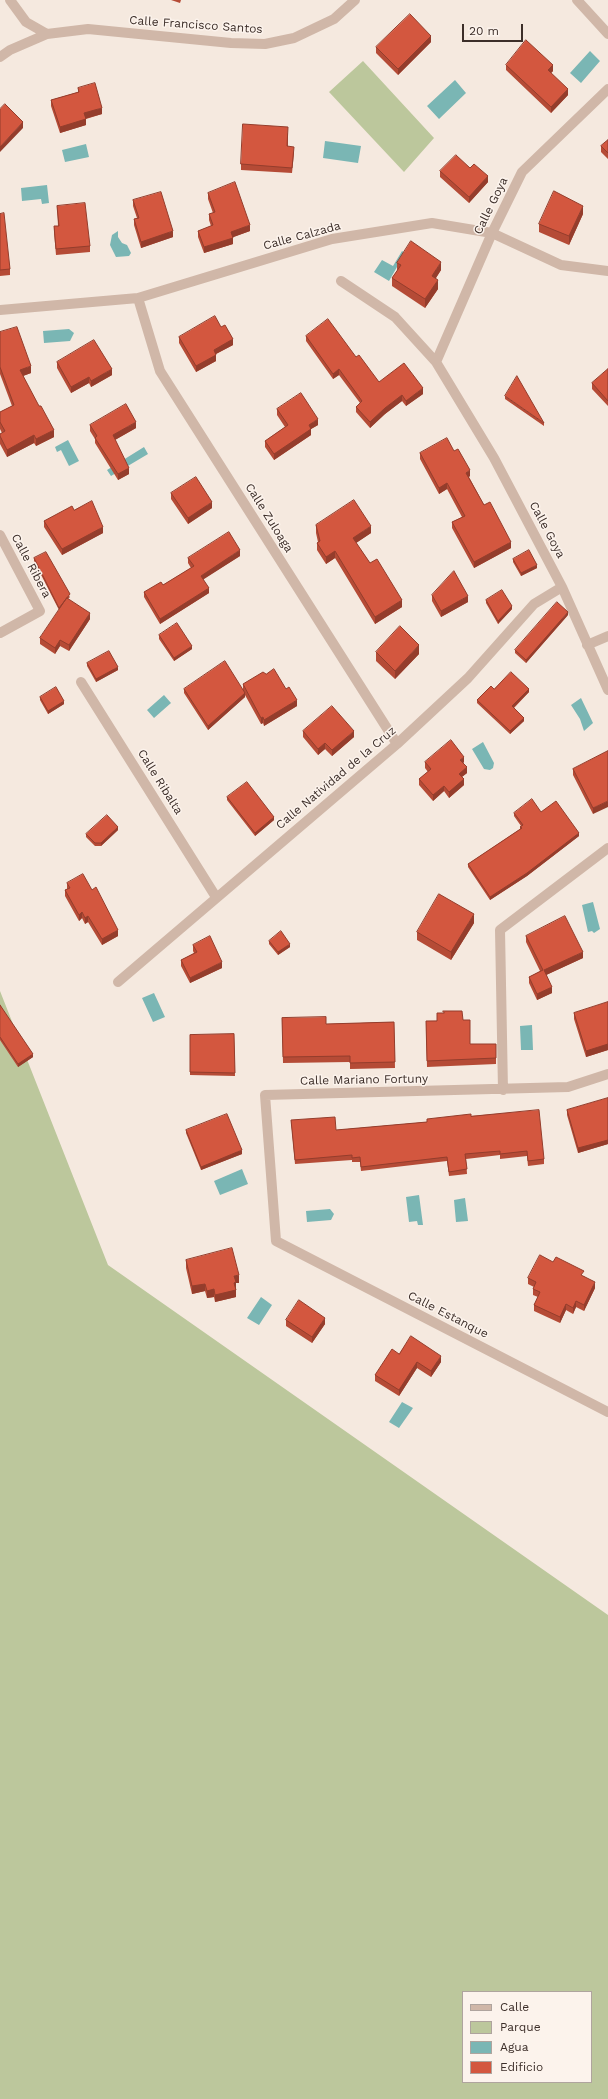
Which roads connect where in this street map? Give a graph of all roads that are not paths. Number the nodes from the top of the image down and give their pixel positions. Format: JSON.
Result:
{"nodes":[{"id":1,"x":10,"y":0,"type":"edge"},
{"id":2,"x":355,"y":0,"type":"edge"},
{"id":3,"x":577,"y":0,"type":"edge"},
{"id":4,"x":47,"y":34,"type":"junction"},
{"id":5,"x":608,"y":34,"type":"edge"},
{"id":6,"x":0,"y":57,"type":"edge"},
{"id":7,"x":608,"y":89,"type":"edge"},
{"id":8,"x":492,"y":233,"type":"junction"},
{"id":9,"x":608,"y":271,"type":"edge"},
{"id":10,"x":341,"y":281,"type":"dead end"},
{"id":11,"x":138,"y":298,"type":"junction"},
{"id":12,"x":0,"y":310,"type":"edge"},
{"id":13,"x":436,"y":362,"type":"junction"},
{"id":14,"x":0,"y":535,"type":"edge"},
{"id":15,"x":562,"y":587,"type":"junction"},
{"id":16,"x":0,"y":633,"type":"edge"},
{"id":17,"x":608,"y":636,"type":"edge"},
{"id":18,"x":587,"y":645,"type":"junction"},
{"id":19,"x":81,"y":682,"type":"dead end"},
{"id":20,"x":608,"y":690,"type":"edge"},
{"id":21,"x":397,"y":744,"type":"junction"},
{"id":22,"x":608,"y":848,"type":"edge"},
{"id":23,"x":216,"y":897,"type":"junction"},
{"id":24,"x":118,"y":982,"type":"dead end"},
{"id":25,"x":608,"y":1074,"type":"edge"},
{"id":26,"x":503,"y":1090,"type":"junction"},
{"id":27,"x":276,"y":1241,"type":"joint"},
{"id":28,"x":608,"y":1412,"type":"edge"}],
"edges":[{"from":1,"to":4,"type":"street"},
{"from":2,"to":4,"type":"street","name":"Calle Francisco Santos"},
{"from":3,"to":5,"type":"street"},
{"from":4,"to":6,"type":"street","name":"Calle Francisco Santos"},
{"from":7,"to":8,"type":"street","name":"Calle Goya"},
{"from":8,"to":9,"type":"street","name":"Calle Calzada"},
{"from":8,"to":11,"type":"street","name":"Calle Calzada"},
{"from":8,"to":13,"type":"street","name":"Calle Goya"},
{"from":10,"to":13,"type":"street","name":"Calle Goya"},
{"from":11,"to":12,"type":"street","name":"Calle Calzada"},
{"from":11,"to":21,"type":"street","name":"Calle Zuloaga"},
{"from":13,"to":15,"type":"street","name":"Calle Goya"},
{"from":14,"to":16,"type":"street","name":"Calle Ribera"},
{"from":15,"to":18,"type":"street","name":"Calle Goya"},
{"from":15,"to":21,"type":"street","name":"Calle Natividad de la Cruz"},
{"from":17,"to":18,"type":"street"},
{"from":18,"to":20,"type":"street","name":"Calle Goya"},
{"from":19,"to":23,"type":"street","name":"Calle Ribalta"},
{"from":21,"to":23,"type":"street","name":"Calle Natividad de la Cruz"},
{"from":22,"to":26,"type":"street"},
{"from":23,"to":24,"type":"street","name":"Calle Natividad de la Cruz"},
{"from":25,"to":26,"type":"street","name":"Calle Mariano Fortuny"},
{"from":26,"to":27,"type":"street","name":"Calle Mariano Fortuny"},
{"from":27,"to":28,"type":"street","name":"Calle Estanque"}]}
